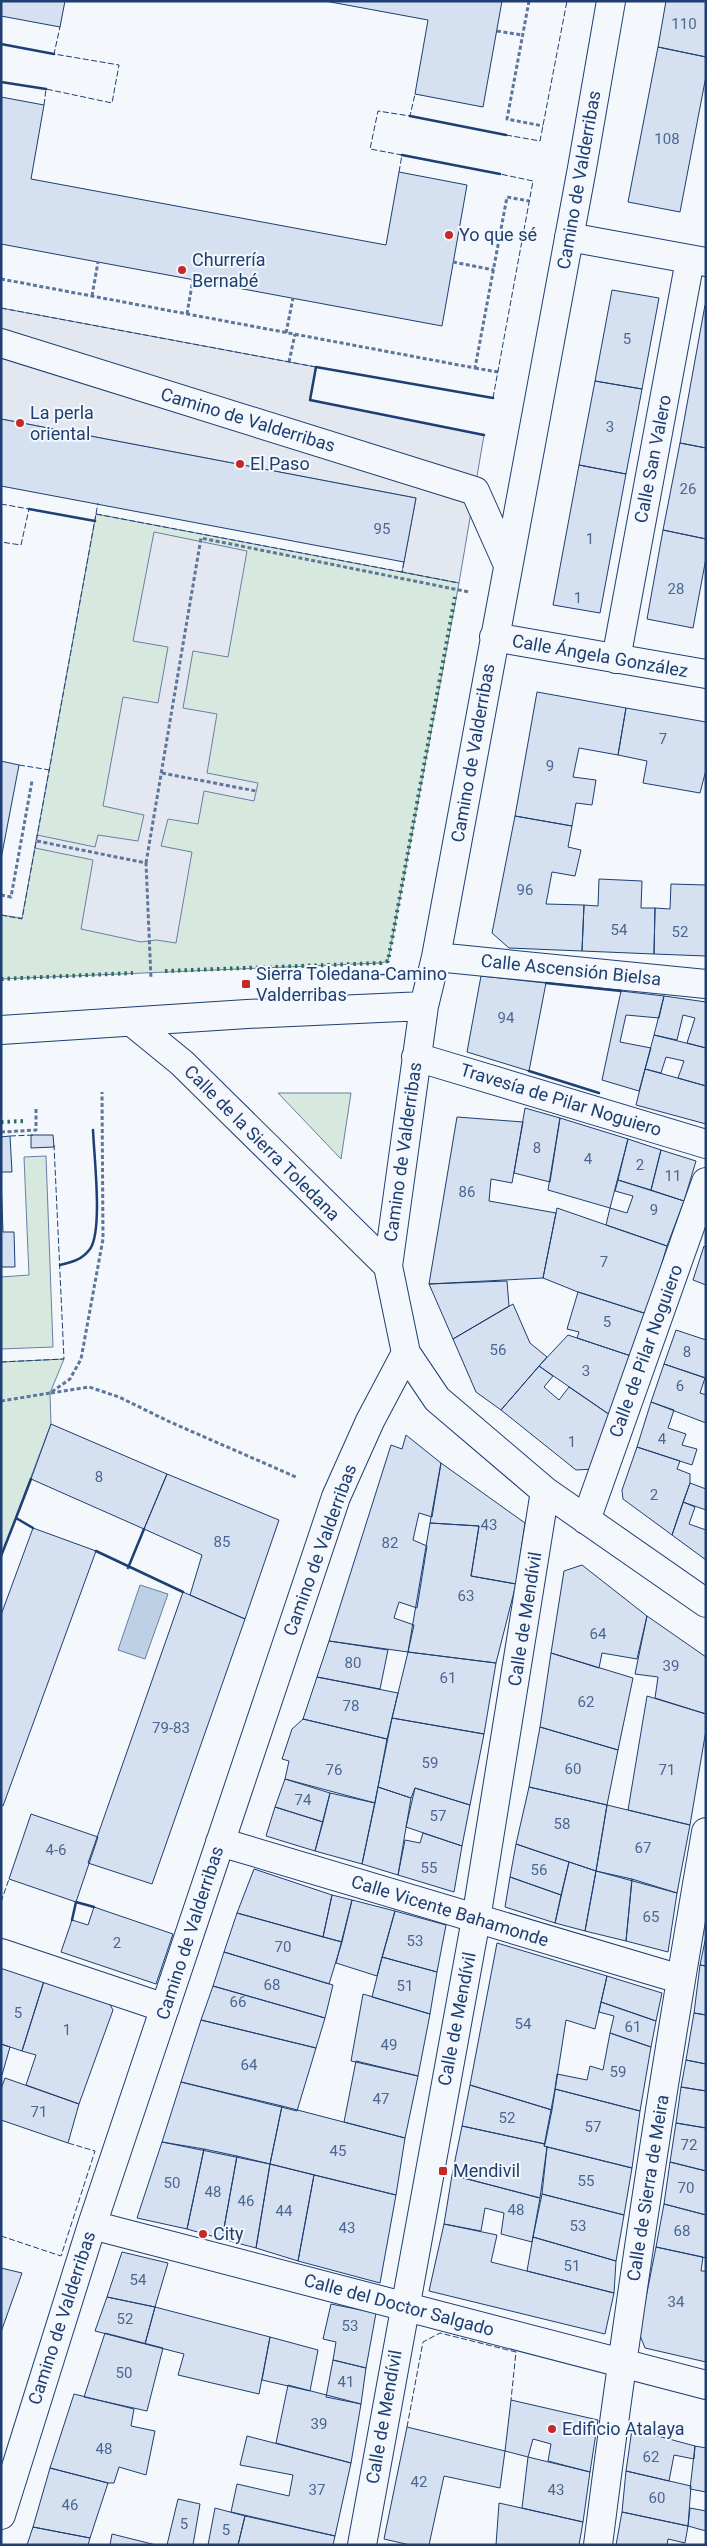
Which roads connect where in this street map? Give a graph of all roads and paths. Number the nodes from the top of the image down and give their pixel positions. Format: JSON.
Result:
{"nodes":[{"id":1,"x":528,"y":1,"type":"edge"},
{"id":2,"x":610,"y":1,"type":"edge"},
{"id":3,"x":497,"y":31,"type":"dead end"},
{"id":4,"x":522,"y":35,"type":"junction"},
{"id":5,"x":543,"y":126,"type":"dead end"},
{"id":6,"x":529,"y":201,"type":"dead end"},
{"id":7,"x":569,"y":238,"type":"junction"},
{"id":8,"x":701,"y":259,"type":"edge"},
{"id":9,"x":98,"y":262,"type":"dead end"},
{"id":10,"x":453,"y":262,"type":"dead end"},
{"id":11,"x":494,"y":270,"type":"junction"},
{"id":12,"x":1,"y":279,"type":"edge"},
{"id":13,"x":193,"y":279,"type":"dead end"},
{"id":14,"x":92,"y":296,"type":"junction"},
{"id":15,"x":292,"y":298,"type":"dead end"},
{"id":16,"x":187,"y":314,"type":"junction"},
{"id":17,"x":286,"y":332,"type":"junction"},
{"id":18,"x":295,"y":334,"type":"junction"},
{"id":19,"x":1,"y":343,"type":"edge"},
{"id":20,"x":290,"y":362,"type":"dead end"},
{"id":21,"x":475,"y":368,"type":"junction"},
{"id":22,"x":498,"y":372,"type":"dead end"},
{"id":23,"x":508,"y":565,"type":"junction"},
{"id":24,"x":501,"y":598,"type":"junction"},
{"id":25,"x":494,"y":637,"type":"junction"},
{"id":26,"x":616,"y":658,"type":"junction"},
{"id":27,"x":706,"y":674,"type":"edge"},
{"id":28,"x":162,"y":773,"type":"junction"},
{"id":29,"x":32,"y":781,"type":"dead end"},
{"id":30,"x":256,"y":791,"type":"dead end"},
{"id":31,"x":37,"y":841,"type":"dead end"},
{"id":32,"x":146,"y":863,"type":"junction"},
{"id":33,"x":1,"y":896,"type":"edge"},
{"id":34,"x":436,"y":957,"type":"junction"},
{"id":35,"x":150,"y":979,"type":"dead end"},
{"id":36,"x":706,"y":984,"type":"edge"},
{"id":37,"x":424,"y":1006,"type":"junction"},
{"id":38,"x":133,"y":1023,"type":"junction"},
{"id":39,"x":1,"y":1030,"type":"edge"},
{"id":40,"x":416,"y":1057,"type":"junction"},
{"id":41,"x":102,"y":1092,"type":"dead end"},
{"id":42,"x":36,"y":1109,"type":"dead end"},
{"id":43,"x":1,"y":1132,"type":"edge"},
{"id":44,"x":706,"y":1144,"type":"edge"},
{"id":45,"x":706,"y":1182,"type":"edge"},
{"id":46,"x":388,"y":1266,"type":"junction"},
{"id":47,"x":406,"y":1353,"type":"junction"},
{"id":48,"x":50,"y":1393,"type":"junction"},
{"id":49,"x":1,"y":1401,"type":"edge"},
{"id":50,"x":296,"y":1477,"type":"dead end"},
{"id":51,"x":545,"y":1491,"type":"junction"},
{"id":52,"x":586,"y":1520,"type":"junction"},
{"id":53,"x":706,"y":1603,"type":"edge"},
{"id":54,"x":706,"y":1832,"type":"edge"},
{"id":55,"x":220,"y":1842,"type":"junction"},
{"id":56,"x":476,"y":1920,"type":"junction"},
{"id":57,"x":1,"y":1953,"type":"edge"},
{"id":58,"x":680,"y":1979,"type":"junction"},
{"id":59,"x":165,"y":2008,"type":"junction"},
{"id":60,"x":92,"y":2226,"type":"junction"},
{"id":61,"x":405,"y":2306,"type":"junction"},
{"id":62,"x":620,"y":2364,"type":"junction"},
{"id":63,"x":706,"y":2385,"type":"edge"},
{"id":64,"x":1,"y":2515,"type":"edge"},
{"id":65,"x":362,"y":2545,"type":"edge"},
{"id":66,"x":598,"y":2545,"type":"edge"}],
"edges":[{"from":1,"to":4,"type":"path"},
{"from":2,"to":7,"type":"street","name":"Camino de Valderribas"},
{"from":3,"to":4,"type":"path"},
{"from":4,"to":5,"type":"path"},
{"from":6,"to":11,"type":"path"},
{"from":7,"to":8,"type":"street"},
{"from":7,"to":23,"type":"street","name":"Camino de Valderribas"},
{"from":8,"to":26,"type":"street","name":"Calle San Valero"},
{"from":9,"to":14,"type":"path"},
{"from":10,"to":11,"type":"path"},
{"from":11,"to":21,"type":"path"},
{"from":12,"to":14,"type":"path"},
{"from":13,"to":16,"type":"path"},
{"from":14,"to":16,"type":"path"},
{"from":15,"to":17,"type":"path"},
{"from":16,"to":17,"type":"path"},
{"from":17,"to":18,"type":"path"},
{"from":18,"to":20,"type":"path"},
{"from":18,"to":21,"type":"path"},
{"from":19,"to":23,"type":"street","name":"Camino de Valderribas"},
{"from":21,"to":22,"type":"path"},
{"from":23,"to":24,"type":"street","name":"Camino de Valderribas"},
{"from":24,"to":25,"type":"street","name":"Camino de Valderribas"},
{"from":24,"to":28,"type":"path"},
{"from":25,"to":26,"type":"street","name":"Calle Ángela González"},
{"from":25,"to":34,"type":"street","name":"Camino de Valderribas"},
{"from":26,"to":27,"type":"street","name":"Calle Ángela González"},
{"from":28,"to":30,"type":"path"},
{"from":28,"to":32,"type":"path"},
{"from":29,"to":33,"type":"path"},
{"from":31,"to":32,"type":"path"},
{"from":32,"to":35,"type":"path"},
{"from":34,"to":36,"type":"street","name":"Calle Ascensión Bielsa"},
{"from":34,"to":37,"type":"street","name":"Camino de Valderribas"},
{"from":37,"to":38,"type":"street"},
{"from":37,"to":40,"type":"street","name":"Camino de Valderribas"},
{"from":38,"to":39,"type":"street"},
{"from":38,"to":46,"type":"street","name":"Calle de la Sierra Toledana"},
{"from":40,"to":44,"type":"street","name":"Travesía de Pilar Noguiero"},
{"from":40,"to":46,"type":"street","name":"Camino de Valderribas"},
{"from":41,"to":48,"type":"path"},
{"from":42,"to":43,"type":"path"},
{"from":45,"to":52,"type":"street","name":"Calle de Pilar Noguiero"},
{"from":46,"to":47,"type":"street","name":"Camino de Valderribas"},
{"from":47,"to":51,"type":"street"},
{"from":47,"to":55,"type":"street","name":"Camino de Valderribas"},
{"from":48,"to":49,"type":"path"},
{"from":48,"to":50,"type":"path"},
{"from":51,"to":52,"type":"street"},
{"from":51,"to":56,"type":"street","name":"Calle de Mendívil"},
{"from":52,"to":53,"type":"street"},
{"from":54,"to":58,"type":"street","name":"Calle de Sierra de Meira"},
{"from":55,"to":56,"type":"street","name":"Calle Vicente Bahamonde"},
{"from":55,"to":59,"type":"street","name":"Camino de Valderribas"},
{"from":56,"to":58,"type":"street","name":"Calle Vicente Bahamonde"},
{"from":56,"to":61,"type":"street","name":"Calle de Mendívil"},
{"from":57,"to":59,"type":"street"},
{"from":58,"to":62,"type":"street","name":"Calle de Sierra de Meira"},
{"from":59,"to":60,"type":"street","name":"Camino de Valderribas"},
{"from":60,"to":61,"type":"street","name":"Calle del Doctor Salgado"},
{"from":60,"to":64,"type":"street","name":"Camino de Valderribas"},
{"from":61,"to":62,"type":"street","name":"Calle del Doctor Salgado"},
{"from":61,"to":65,"type":"street","name":"Calle de Mendívil"},
{"from":62,"to":63,"type":"street","name":"Calle del Doctor Salgado"},
{"from":62,"to":66,"type":"street","name":"Calle de Sierra de Meira"}]}
